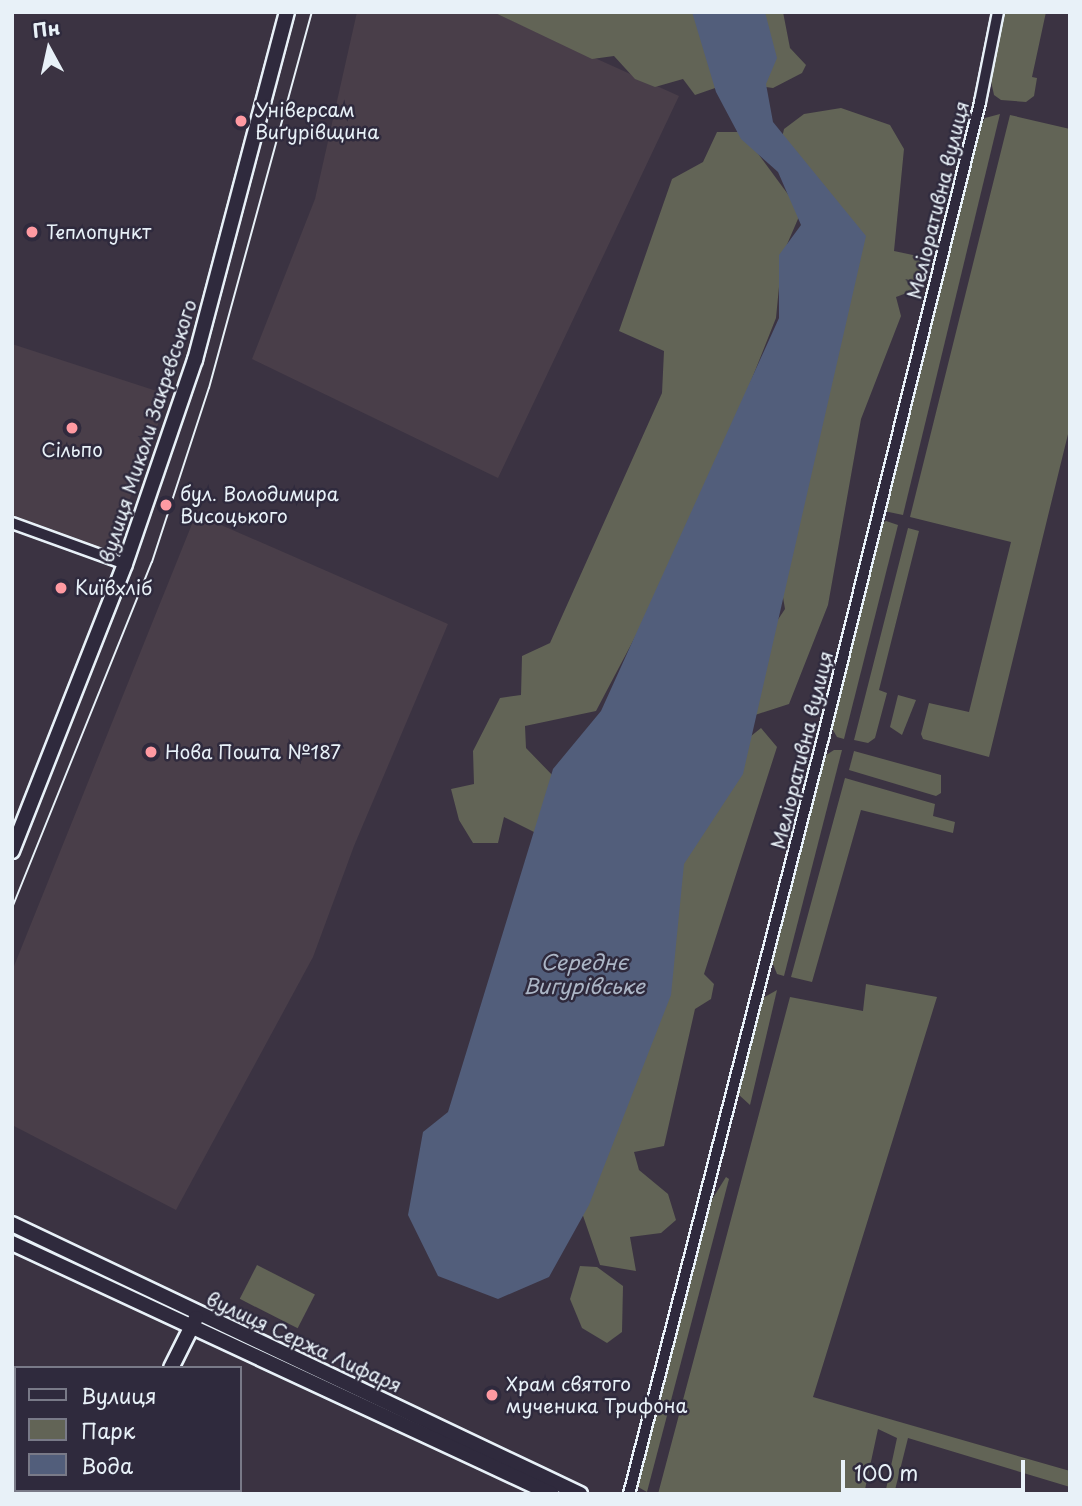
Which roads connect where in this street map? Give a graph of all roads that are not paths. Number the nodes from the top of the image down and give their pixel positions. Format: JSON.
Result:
{"nodes":[{"id":1,"x":287,"y":12,"type":"edge"},
{"id":2,"x":998,"y":12,"type":"edge"},
{"id":3,"x":12,"y":523,"type":"edge"},
{"id":4,"x":125,"y":564,"type":"junction"},
{"id":5,"x":12,"y":851,"type":"edge"},
{"id":6,"x":12,"y":1224,"type":"edge"},
{"id":7,"x":12,"y":1243,"type":"edge"},
{"id":8,"x":195,"y":1319,"type":"junction"},
{"id":9,"x":172,"y":1366,"type":"edge"},
{"id":10,"x":552,"y":1494,"type":"edge"},
{"id":11,"x":580,"y":1494,"type":"edge"},
{"id":12,"x":629,"y":1494,"type":"edge"}],
"edges":[{"from":1,"to":4,"type":"street","name":"вулиця Миколи Закревського"},
{"from":2,"to":12,"type":"street","name":"Меліоративна вулиця"},
{"from":3,"to":4,"type":"street"},
{"from":4,"to":5,"type":"street","name":"вулиця Миколи Закревського"},
{"from":6,"to":8,"type":"street","name":"вулиця Сержа Лифаря"},
{"from":7,"to":8,"type":"street","name":"вулиця Сержа Лифаря"},
{"from":8,"to":9,"type":"street"},
{"from":8,"to":10,"type":"street","name":"вулиця Сержа Лифаря"},
{"from":8,"to":11,"type":"street","name":"вулиця Сержа Лифаря"}]}
